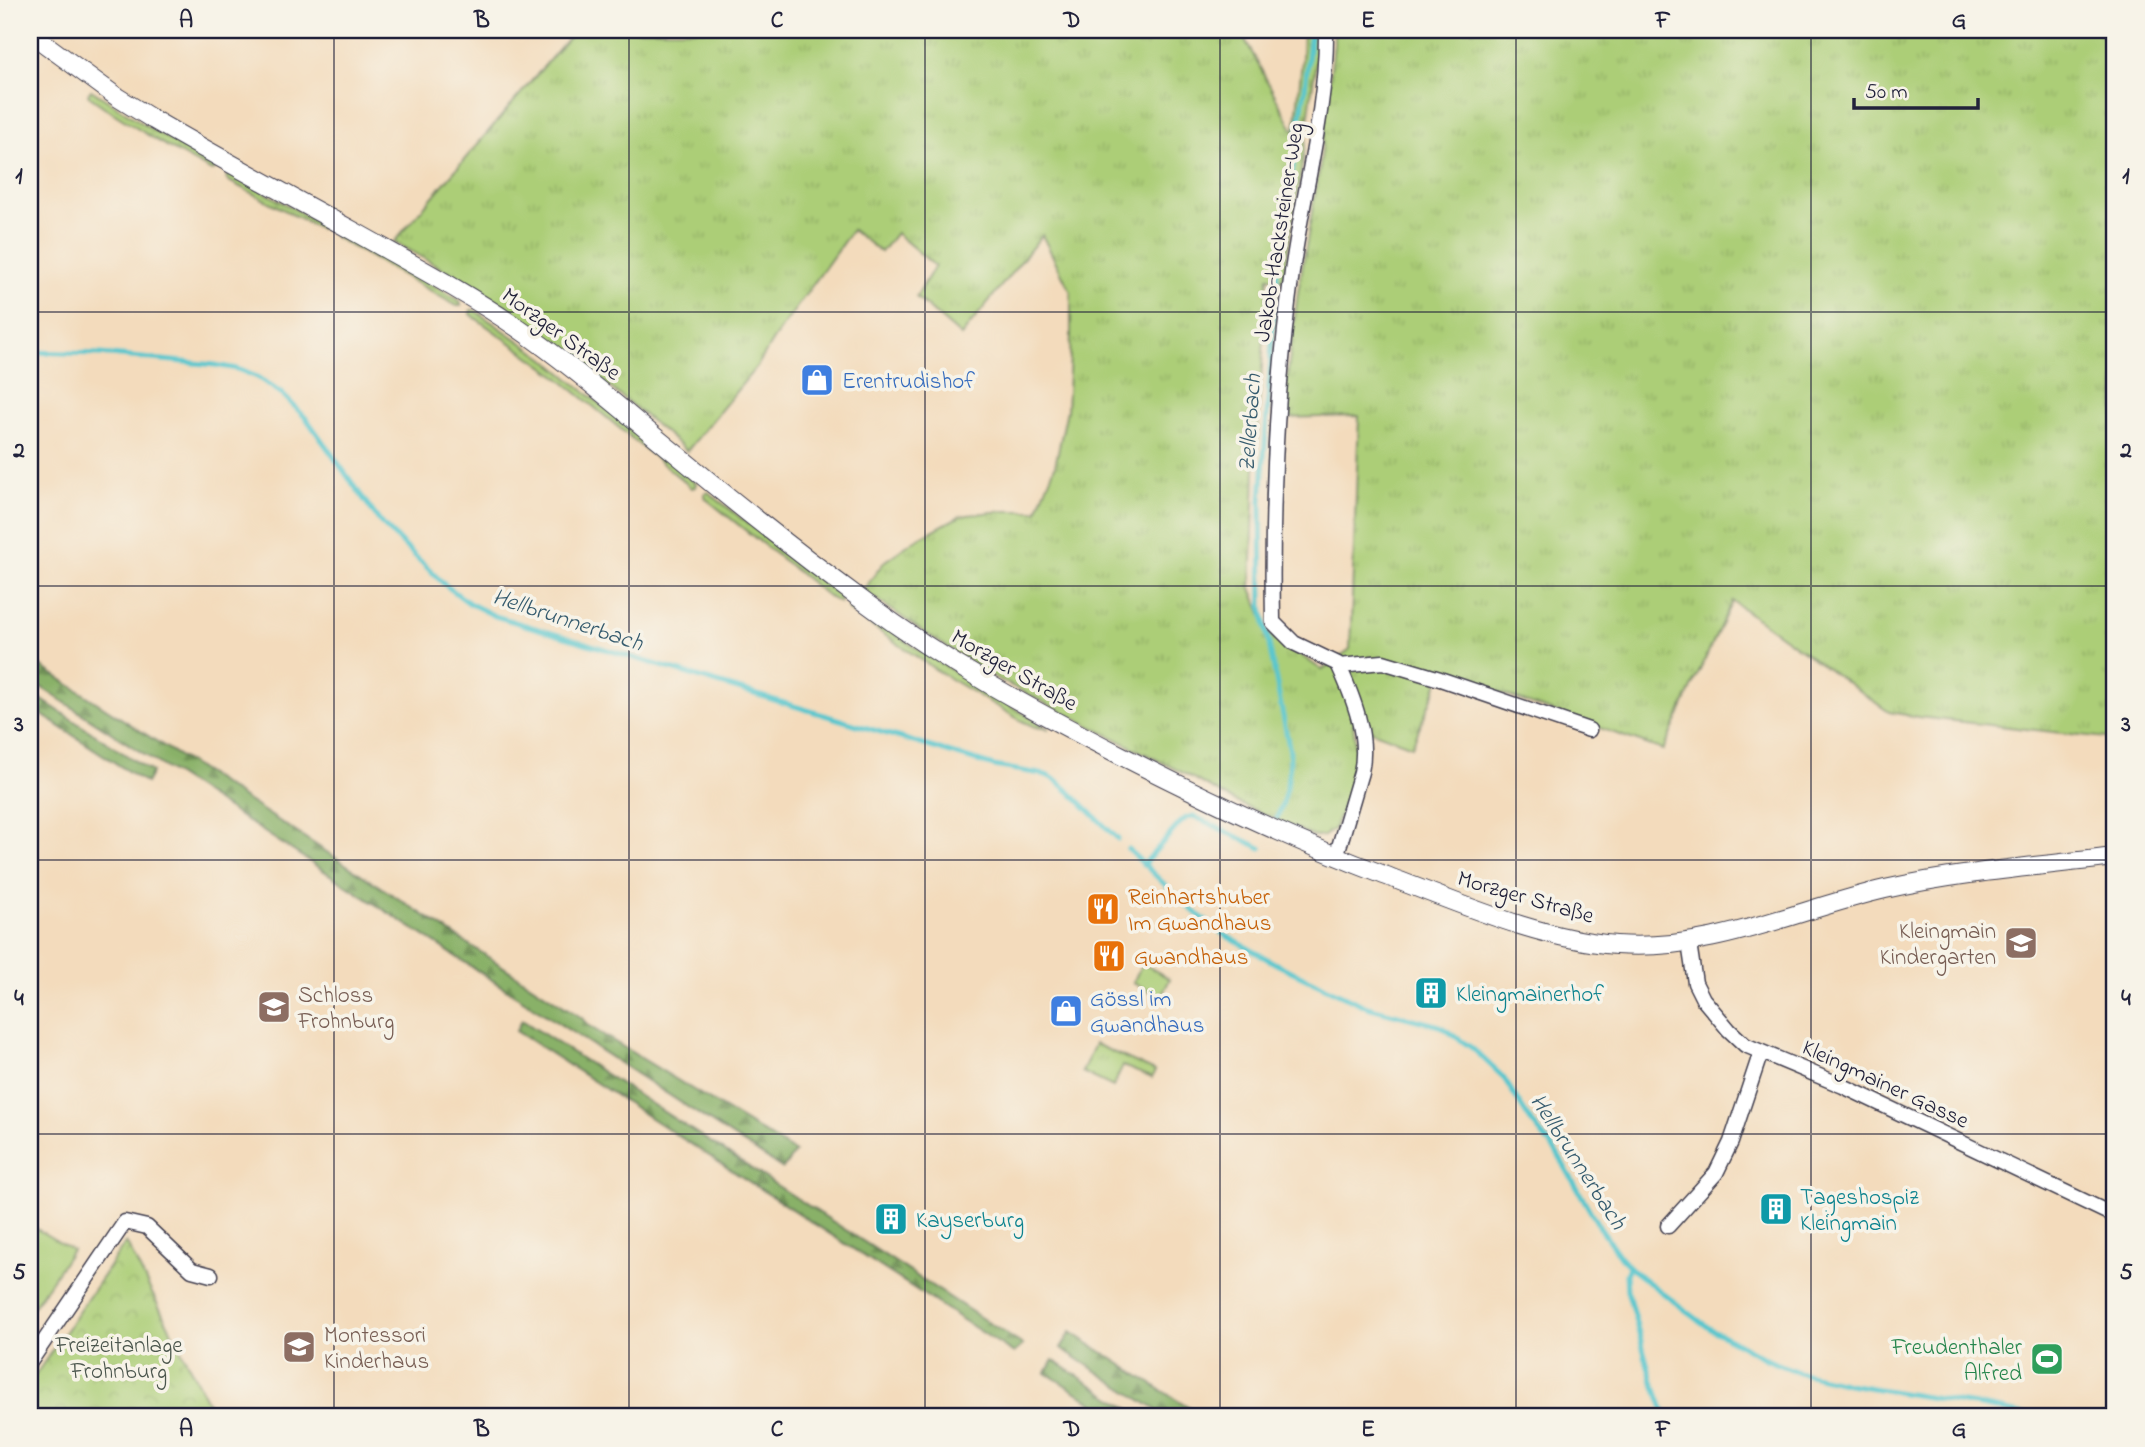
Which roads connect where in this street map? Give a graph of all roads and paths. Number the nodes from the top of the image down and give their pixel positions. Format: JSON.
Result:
{"nodes":[{"id":1,"x":1326,"y":30,"type":"edge"},
{"id":2,"x":30,"y":33,"type":"edge"},
{"id":3,"x":1339,"y":666,"type":"junction"},
{"id":4,"x":1589,"y":730,"type":"dead end"},
{"id":5,"x":1336,"y":857,"type":"junction"},
{"id":6,"x":2115,"y":857,"type":"edge"},
{"id":7,"x":1689,"y":943,"type":"junction"},
{"id":8,"x":1761,"y":1052,"type":"junction"},
{"id":9,"x":2115,"y":1216,"type":"edge"},
{"id":10,"x":1668,"y":1226,"type":"dead end"},
{"id":11,"x":211,"y":1275,"type":"dead end"},
{"id":12,"x":30,"y":1362,"type":"edge"}],
"edges":[{"from":1,"to":3,"type":"street","name":"Jakob-Hacksteiner-Weg"},
{"from":2,"to":5,"type":"street","name":"Morzger Straße"},
{"from":3,"to":4,"type":"street"},
{"from":3,"to":5,"type":"street"},
{"from":5,"to":7,"type":"street","name":"Morzger Straße"},
{"from":6,"to":7,"type":"street","name":"Morzger Straße"},
{"from":7,"to":8,"type":"street","name":"Kleingmainer Gasse"},
{"from":8,"to":9,"type":"street","name":"Kleingmainer Gasse"},
{"from":8,"to":10,"type":"street"},
{"from":11,"to":12,"type":"street"}]}
